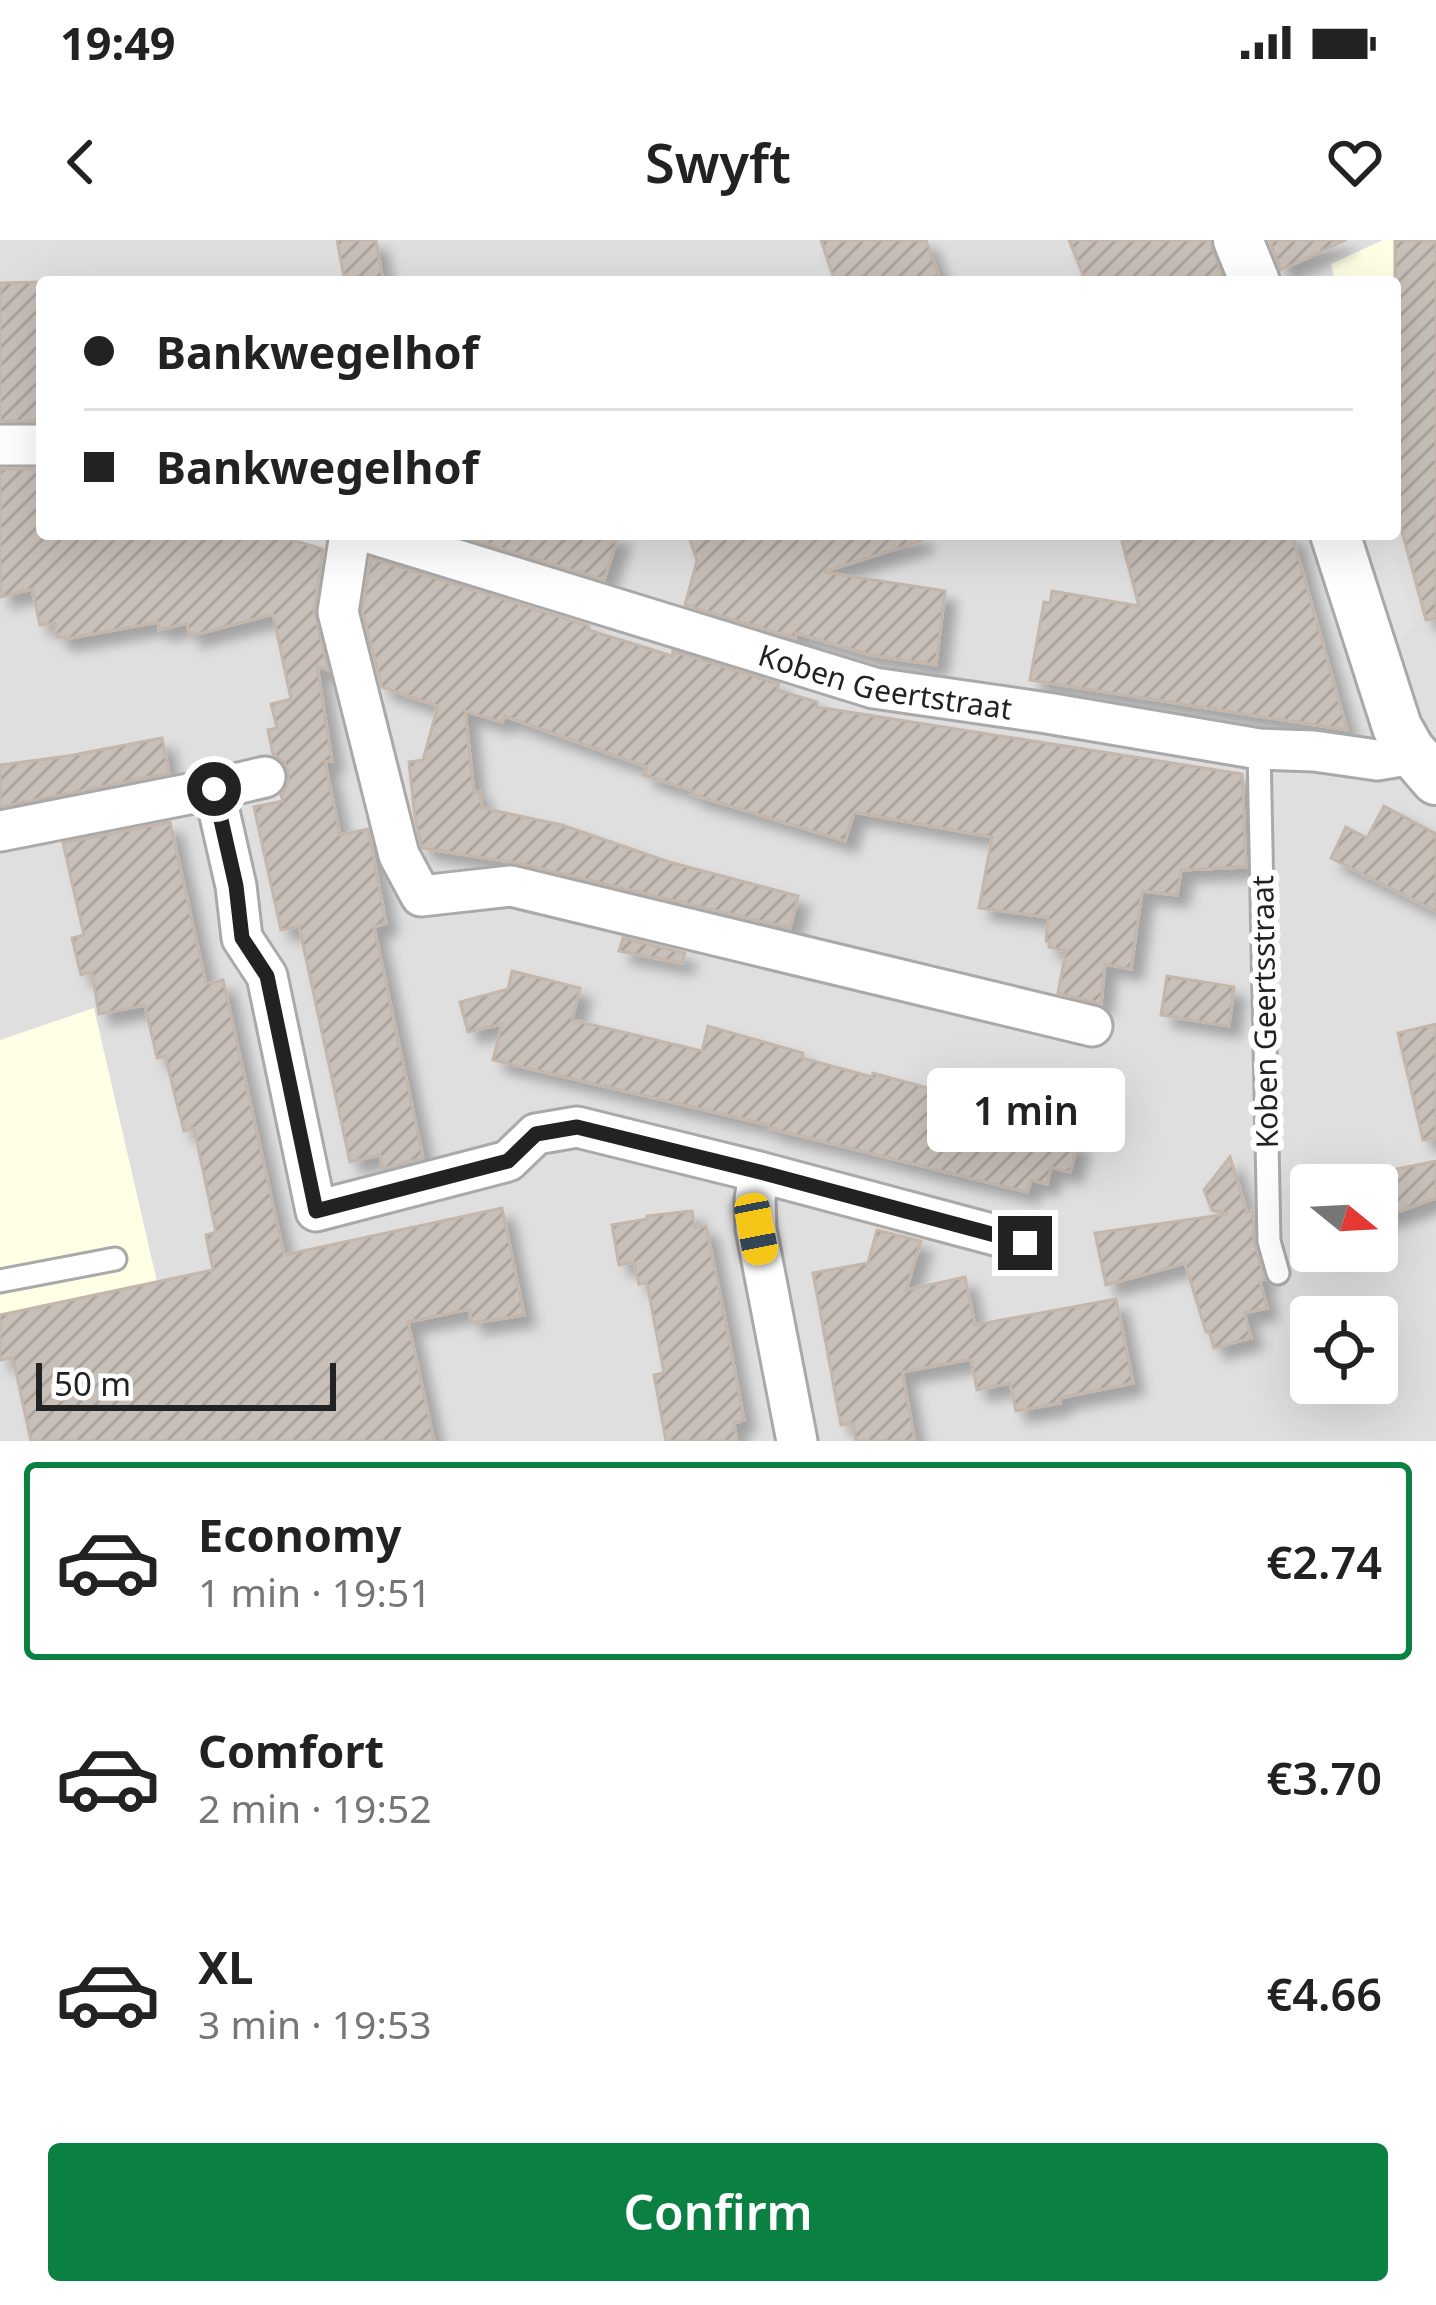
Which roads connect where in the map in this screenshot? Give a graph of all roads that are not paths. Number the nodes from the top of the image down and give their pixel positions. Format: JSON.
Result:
{"nodes":[{"id":1,"x":1238,"y":240,"type":"edge"},
{"id":2,"x":1253,"y":276,"type":"edge"},
{"id":3,"x":0,"y":446,"type":"edge"},
{"id":4,"x":36,"y":446,"type":"edge"},
{"id":5,"x":349,"y":540,"type":"edge"},
{"id":6,"x":393,"y":540,"type":"edge"},
{"id":7,"x":1338,"y":540,"type":"edge"},
{"id":8,"x":1259,"y":749,"type":"junction"},
{"id":9,"x":1423,"y":766,"type":"edge"},
{"id":10,"x":265,"y":777,"type":"dead end"},
{"id":11,"x":214,"y":789,"type":"junction"},
{"id":12,"x":0,"y":831,"type":"edge"},
{"id":13,"x":1092,"y":1026,"type":"dead end"},
{"id":14,"x":760,"y":1172,"type":"junction"},
{"id":15,"x":1025,"y":1243,"type":"dead end"},
{"id":16,"x":115,"y":1259,"type":"dead end"},
{"id":17,"x":1278,"y":1273,"type":"dead end"},
{"id":18,"x":0,"y":1282,"type":"edge"},
{"id":19,"x":797,"y":1441,"type":"edge"}],
"edges":[{"from":1,"to":2,"type":"street"},
{"from":3,"to":4,"type":"street"},
{"from":5,"to":13,"type":"street"},
{"from":6,"to":8,"type":"street","name":"Koben Geertstraat"},
{"from":7,"to":9,"type":"street"},
{"from":8,"to":9,"type":"street","name":"Koben Geertstraat"},
{"from":8,"to":17,"type":"lane","name":"Koben Geertsstraat"},
{"from":10,"to":11,"type":"street"},
{"from":11,"to":12,"type":"street"},
{"from":11,"to":14,"type":"street"},
{"from":14,"to":15,"type":"street"},
{"from":14,"to":19,"type":"street"},
{"from":16,"to":18,"type":"lane"}]}
